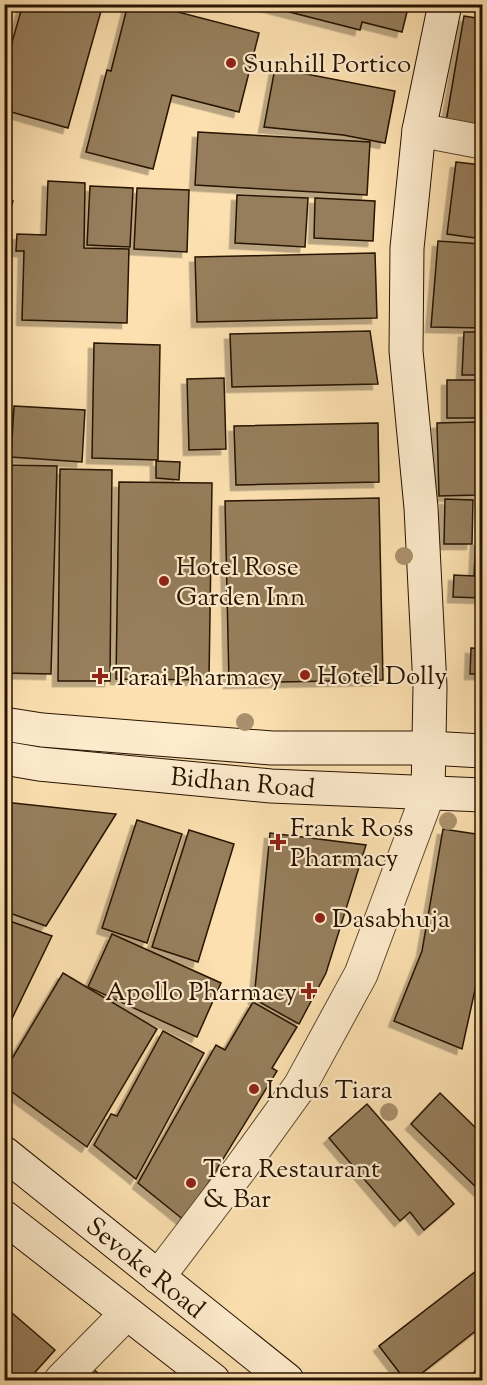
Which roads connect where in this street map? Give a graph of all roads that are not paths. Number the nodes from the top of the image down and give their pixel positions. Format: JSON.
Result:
{"nodes":[{"id":1,"x":445,"y":4,"type":"edge"},
{"id":2,"x":419,"y":130,"type":"junction"},
{"id":3,"x":483,"y":142,"type":"edge"},
{"id":4,"x":4,"y":724,"type":"edge"},
{"id":5,"x":429,"y":748,"type":"junction"},
{"id":6,"x":483,"y":751,"type":"edge"},
{"id":7,"x":4,"y":758,"type":"edge"},
{"id":8,"x":428,"y":794,"type":"junction"},
{"id":9,"x":483,"y":795,"type":"edge"},
{"id":10,"x":4,"y":1153,"type":"edge"},
{"id":11,"x":4,"y":1217,"type":"edge"},
{"id":12,"x":119,"y":1246,"type":"junction"},
{"id":13,"x":158,"y":1277,"type":"junction"},
{"id":14,"x":91,"y":1285,"type":"junction"},
{"id":15,"x":186,"y":1300,"type":"junction"},
{"id":16,"x":126,"y":1314,"type":"junction"},
{"id":17,"x":156,"y":1336,"type":"junction"},
{"id":18,"x":61,"y":1380,"type":"edge"},
{"id":19,"x":213,"y":1380,"type":"edge"},
{"id":20,"x":287,"y":1380,"type":"edge"}],
"edges":[{"from":1,"to":2,"type":"main road"},
{"from":2,"to":3,"type":"main road"},
{"from":2,"to":5,"type":"main road"},
{"from":4,"to":5,"type":"main road","name":"Bidhan Road"},
{"from":5,"to":6,"type":"main road","name":"Bidhan Road"},
{"from":5,"to":8,"type":"main road"},
{"from":7,"to":8,"type":"main road","name":"Bidhan Road"},
{"from":8,"to":9,"type":"main road","name":"Bidhan Road"},
{"from":8,"to":13,"type":"main road"},
{"from":10,"to":12,"type":"main road","name":"Sevoke Road"},
{"from":11,"to":14,"type":"main road","name":"Sevoke Road"},
{"from":12,"to":13,"type":"main road","name":"Sevoke Road"},
{"from":12,"to":14,"type":"main road"},
{"from":13,"to":15,"type":"main road","name":"Sevoke Road"},
{"from":14,"to":16,"type":"main road","name":"Sevoke Road"},
{"from":15,"to":17,"type":"main road"},
{"from":15,"to":20,"type":"main road","name":"Sevoke Road"},
{"from":16,"to":17,"type":"main road","name":"Sevoke Road"},
{"from":16,"to":18,"type":"main road"},
{"from":17,"to":19,"type":"main road","name":"Sevoke Road"}]}
